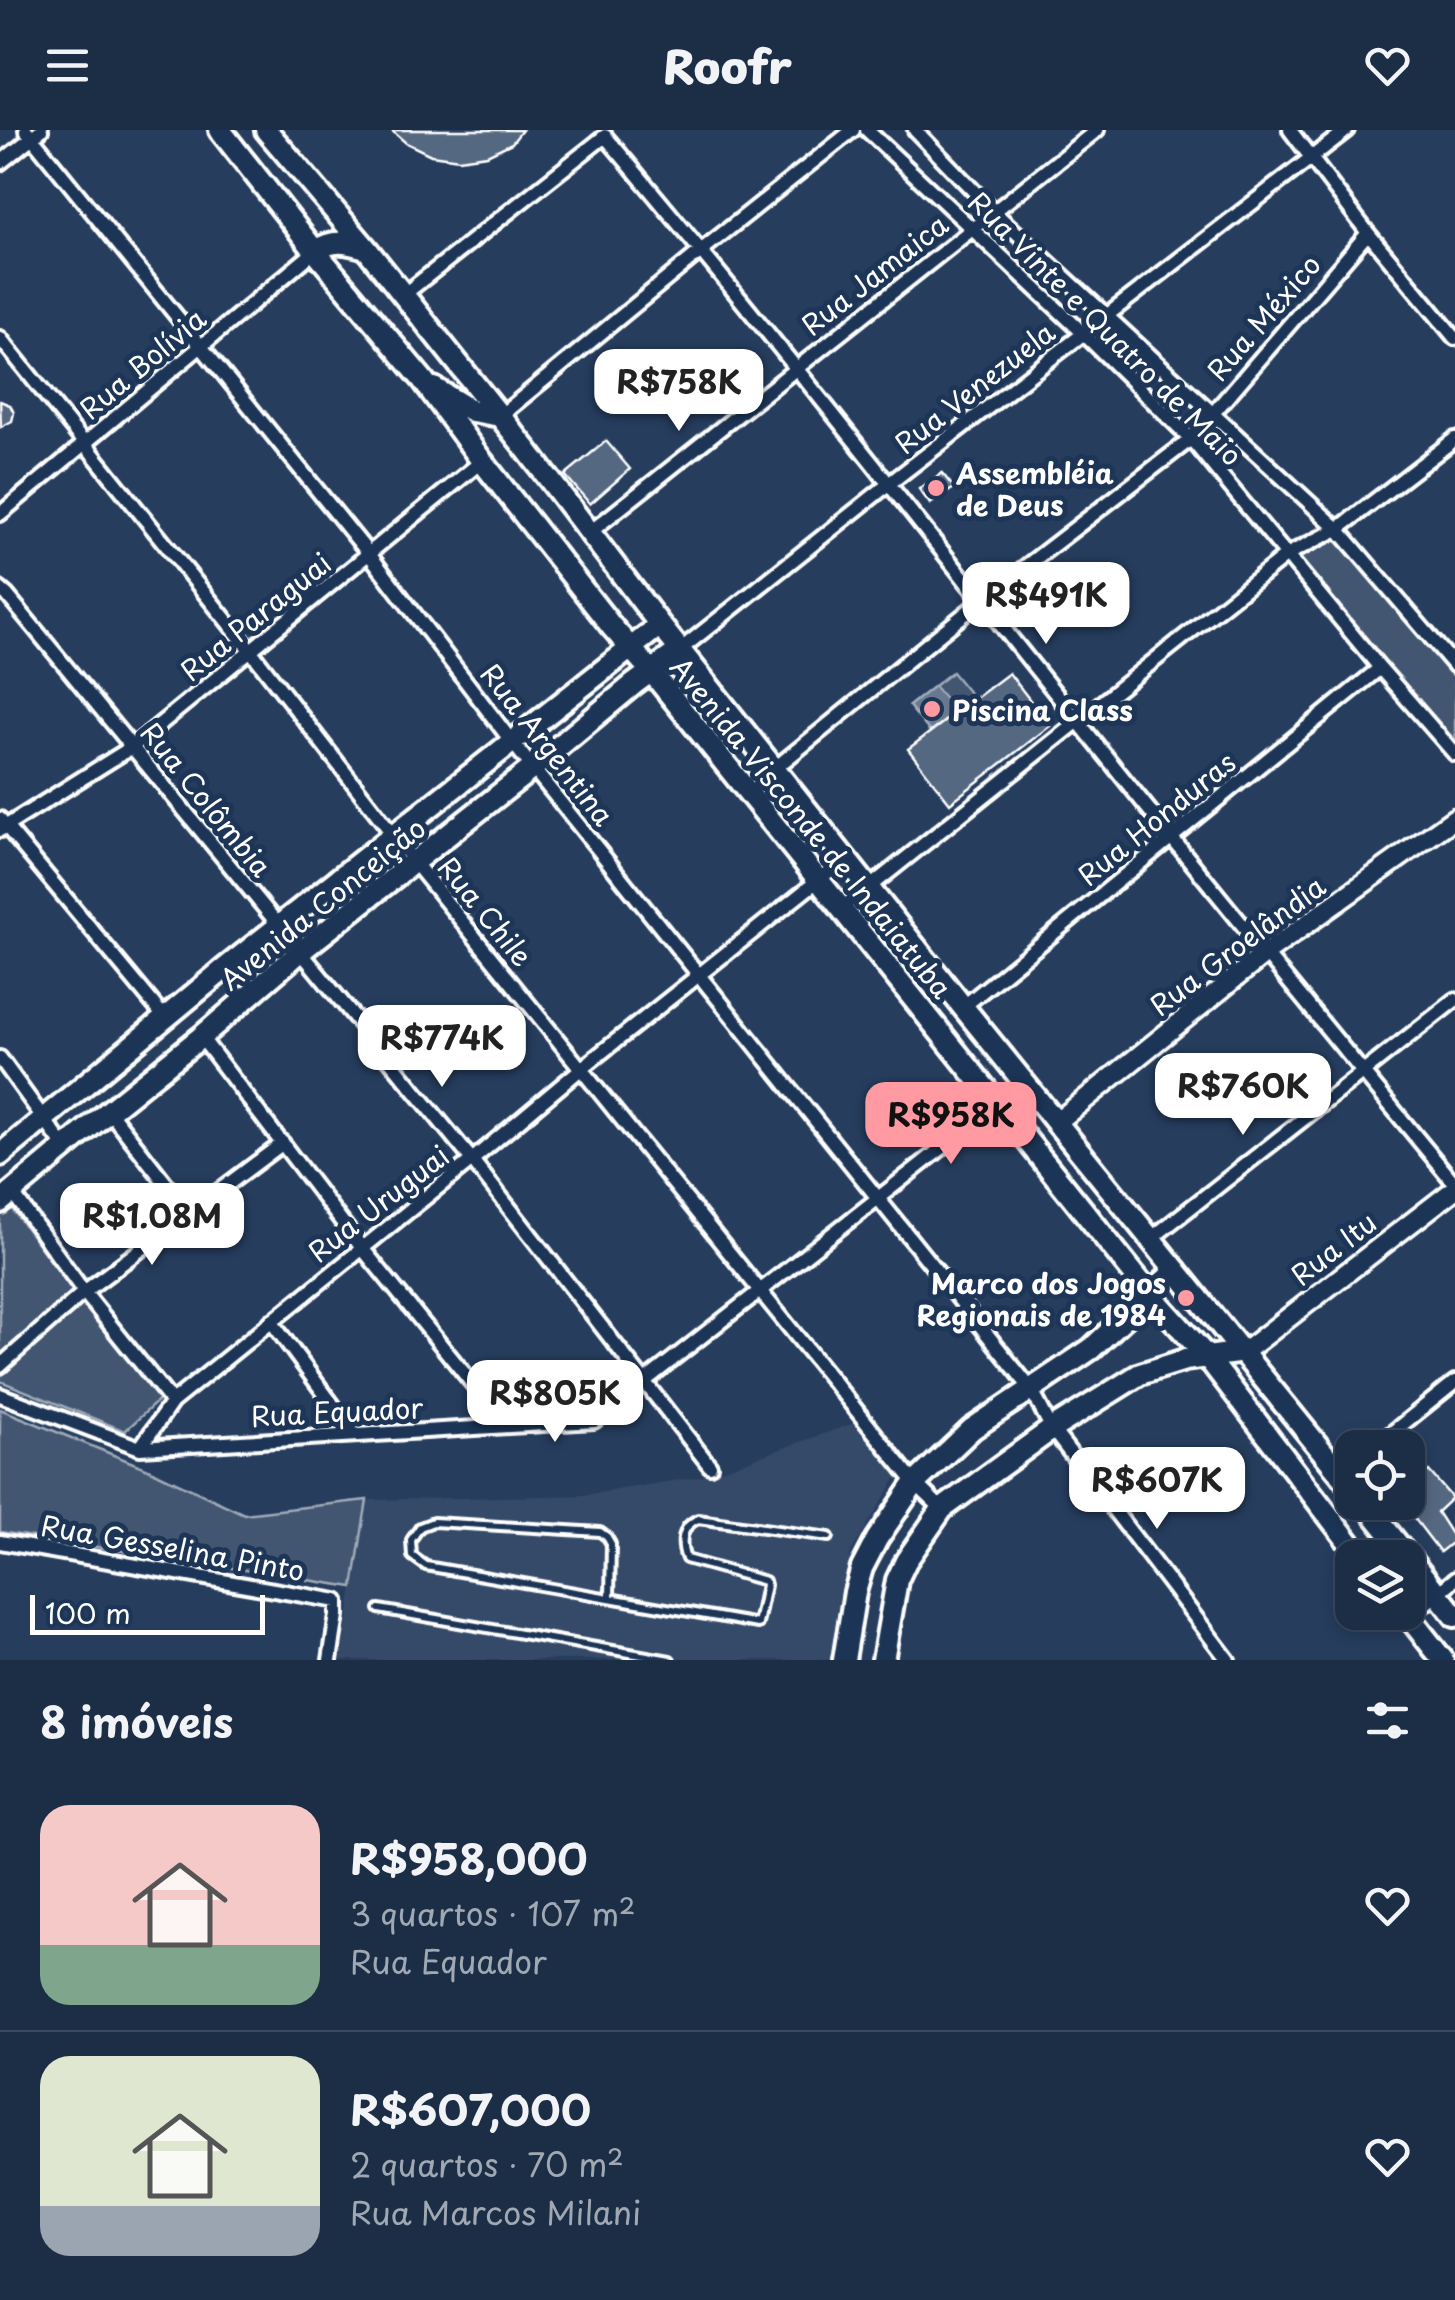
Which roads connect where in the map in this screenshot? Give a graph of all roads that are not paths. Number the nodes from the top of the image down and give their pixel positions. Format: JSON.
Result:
{"nodes":[{"id":1,"x":220,"y":130,"type":"edge"},
{"id":2,"x":266,"y":130,"type":"edge"},
{"id":3,"x":854,"y":130,"type":"edge"},
{"id":4,"x":867,"y":130,"type":"edge"},
{"id":5,"x":915,"y":130,"type":"edge"},
{"id":6,"x":1097,"y":130,"type":"edge"},
{"id":7,"x":1290,"y":130,"type":"edge"},
{"id":8,"x":1348,"y":130,"type":"edge"},
{"id":9,"x":33,"y":132,"type":"edge"},
{"id":10,"x":1313,"y":158,"type":"junction"},
{"id":11,"x":0,"y":163,"type":"edge"},
{"id":12,"x":994,"y":212,"type":"junction"},
{"id":13,"x":972,"y":229,"type":"junction"},
{"id":14,"x":1368,"y":233,"type":"junction"},
{"id":15,"x":366,"y":248,"type":"junction"},
{"id":16,"x":316,"y":250,"type":"junction"},
{"id":17,"x":702,"y":250,"type":"junction"},
{"id":18,"x":402,"y":296,"type":"junction"},
{"id":19,"x":1106,"y":317,"type":"junction"},
{"id":20,"x":1084,"y":334,"type":"junction"},
{"id":21,"x":0,"y":338,"type":"edge"},
{"id":22,"x":1455,"y":338,"type":"edge"},
{"id":23,"x":200,"y":347,"type":"junction"},
{"id":24,"x":795,"y":368,"type":"junction"},
{"id":25,"x":422,"y":380,"type":"junction"},
{"id":26,"x":1212,"y":414,"type":"junction"},
{"id":27,"x":500,"y":416,"type":"junction"},
{"id":28,"x":1192,"y":439,"type":"junction"},
{"id":29,"x":1455,"y":439,"type":"edge"},
{"id":30,"x":84,"y":445,"type":"junction"},
{"id":31,"x":482,"y":461,"type":"junction"},
{"id":32,"x":890,"y":483,"type":"junction"},
{"id":33,"x":0,"y":514,"type":"edge"},
{"id":34,"x":1338,"y":529,"type":"junction"},
{"id":35,"x":590,"y":533,"type":"junction"},
{"id":36,"x":370,"y":554,"type":"junction"},
{"id":37,"x":1288,"y":554,"type":"junction"},
{"id":38,"x":0,"y":589,"type":"edge"},
{"id":39,"x":982,"y":600,"type":"junction"},
{"id":40,"x":660,"y":626,"type":"junction"},
{"id":41,"x":630,"y":648,"type":"junction"},
{"id":42,"x":680,"y":650,"type":"junction"},
{"id":43,"x":251,"y":651,"type":"junction"},
{"id":44,"x":1455,"y":666,"type":"edge"},
{"id":45,"x":1380,"y":668,"type":"junction"},
{"id":46,"x":651,"y":671,"type":"junction"},
{"id":47,"x":1077,"y":720,"type":"junction"},
{"id":48,"x":512,"y":742,"type":"junction"},
{"id":49,"x":132,"y":747,"type":"junction"},
{"id":50,"x":1455,"y":754,"type":"edge"},
{"id":51,"x":534,"y":767,"type":"junction"},
{"id":52,"x":774,"y":769,"type":"junction"},
{"id":53,"x":1455,"y":818,"type":"edge"},
{"id":54,"x":2,"y":825,"type":"edge"},
{"id":55,"x":395,"y":836,"type":"junction"},
{"id":56,"x":1172,"y":836,"type":"junction"},
{"id":57,"x":846,"y":858,"type":"junction"},
{"id":58,"x":414,"y":863,"type":"junction"},
{"id":59,"x":818,"y":880,"type":"junction"},
{"id":60,"x":870,"y":887,"type":"junction"},
{"id":61,"x":841,"y":908,"type":"junction"},
{"id":62,"x":279,"y":926,"type":"junction"},
{"id":63,"x":301,"y":951,"type":"junction"},
{"id":64,"x":1266,"y":952,"type":"junction"},
{"id":65,"x":699,"y":974,"type":"junction"},
{"id":66,"x":1455,"y":1000,"type":"edge"},
{"id":67,"x":963,"y":1007,"type":"junction"},
{"id":68,"x":165,"y":1018,"type":"junction"},
{"id":69,"x":201,"y":1037,"type":"junction"},
{"id":70,"x":0,"y":1058,"type":"edge"},
{"id":71,"x":582,"y":1068,"type":"junction"},
{"id":72,"x":1362,"y":1071,"type":"junction"},
{"id":73,"x":998,"y":1104,"type":"junction"},
{"id":74,"x":109,"y":1110,"type":"junction"},
{"id":75,"x":46,"y":1119,"type":"junction"},
{"id":76,"x":1057,"y":1122,"type":"junction"},
{"id":77,"x":284,"y":1143,"type":"junction"},
{"id":78,"x":65,"y":1148,"type":"junction"},
{"id":79,"x":0,"y":1155,"type":"edge"},
{"id":80,"x":472,"y":1160,"type":"junction"},
{"id":81,"x":1455,"y":1186,"type":"edge"},
{"id":82,"x":6,"y":1197,"type":"edge"},
{"id":83,"x":878,"y":1197,"type":"junction"},
{"id":84,"x":189,"y":1213,"type":"junction"},
{"id":85,"x":1152,"y":1238,"type":"junction"},
{"id":86,"x":362,"y":1248,"type":"junction"},
{"id":87,"x":1176,"y":1270,"type":"junction"},
{"id":88,"x":760,"y":1290,"type":"junction"},
{"id":89,"x":84,"y":1292,"type":"junction"},
{"id":90,"x":1150,"y":1294,"type":"junction"},
{"id":91,"x":271,"y":1321,"type":"junction"},
{"id":92,"x":1244,"y":1352,"type":"junction"},
{"id":93,"x":1208,"y":1358,"type":"junction"},
{"id":94,"x":0,"y":1366,"type":"edge"},
{"id":95,"x":644,"y":1381,"type":"junction"},
{"id":96,"x":1455,"y":1382,"type":"edge"},
{"id":97,"x":1031,"y":1388,"type":"junction"},
{"id":98,"x":0,"y":1395,"type":"edge"},
{"id":99,"x":172,"y":1402,"type":"junction"},
{"id":100,"x":507,"y":1426,"type":"junction"},
{"id":101,"x":1052,"y":1429,"type":"junction"},
{"id":102,"x":1395,"y":1430,"type":"edge"},
{"id":103,"x":355,"y":1436,"type":"junction"},
{"id":104,"x":140,"y":1448,"type":"junction"},
{"id":105,"x":1335,"y":1459,"type":"edge"},
{"id":106,"x":710,"y":1466,"type":"dead end"},
{"id":107,"x":916,"y":1482,"type":"junction"},
{"id":108,"x":942,"y":1509,"type":"junction"},
{"id":109,"x":1378,"y":1520,"type":"edge"},
{"id":110,"x":829,"y":1537,"type":"dead end"},
{"id":111,"x":1348,"y":1540,"type":"edge"},
{"id":112,"x":0,"y":1542,"type":"edge"},
{"id":113,"x":1455,"y":1579,"type":"edge"},
{"id":114,"x":1437,"y":1594,"type":"junction"},
{"id":115,"x":610,"y":1598,"type":"junction"},
{"id":116,"x":1425,"y":1602,"type":"edge"},
{"id":117,"x":379,"y":1610,"type":"dead end"},
{"id":118,"x":1455,"y":1616,"type":"edge"},
{"id":119,"x":1419,"y":1630,"type":"edge"},
{"id":120,"x":330,"y":1660,"type":"edge"},
{"id":121,"x":670,"y":1660,"type":"edge"},
{"id":122,"x":844,"y":1660,"type":"edge"},
{"id":123,"x":883,"y":1660,"type":"edge"},
{"id":124,"x":1228,"y":1660,"type":"edge"},
{"id":125,"x":1444,"y":1660,"type":"edge"}],
"edges":[{"from":1,"to":16,"type":"main road","name":"Avenida Visconde de Indaiatuba"},
{"from":2,"to":15,"type":"main road","name":"Avenida Visconde de Indaiatuba"},
{"from":3,"to":17,"type":"street"},
{"from":4,"to":13,"type":"street","name":"Rua Vinte e Quatro de Maio"},
{"from":5,"to":12,"type":"street","name":"Rua Vinte e Quatro de Maio"},
{"from":6,"to":12,"type":"street","name":"Rua Jamaica"},
{"from":7,"to":10,"type":"street"},
{"from":8,"to":10,"type":"street","name":"Rua Venezuela"},
{"from":9,"to":11,"type":"street"},
{"from":9,"to":23,"type":"street","name":"Rua Argentina"},
{"from":10,"to":14,"type":"street"},
{"from":10,"to":19,"type":"street","name":"Rua Venezuela"},
{"from":12,"to":13,"type":"street","name":"Rua Jamaica"},
{"from":12,"to":19,"type":"street","name":"Rua Vinte e Quatro de Maio"},
{"from":13,"to":20,"type":"street","name":"Rua Vinte e Quatro de Maio"},
{"from":13,"to":24,"type":"street","name":"Rua Jamaica"},
{"from":14,"to":22,"type":"street"},
{"from":14,"to":26,"type":"street","name":"Rua México"},
{"from":15,"to":16,"type":"main road"},
{"from":15,"to":18,"type":"main road","name":"Avenida Visconde de Indaiatuba"},
{"from":16,"to":23,"type":"street","name":"Rua Bolívia"},
{"from":16,"to":25,"type":"main road","name":"Avenida Visconde de Indaiatuba"},
{"from":17,"to":18,"type":"street"},
{"from":17,"to":24,"type":"street"},
{"from":17,"to":27,"type":"street"},
{"from":18,"to":27,"type":"main road","name":"Avenida Visconde de Indaiatuba"},
{"from":19,"to":20,"type":"street","name":"Rua Venezuela"},
{"from":19,"to":26,"type":"street","name":"Rua Vinte e Quatro de Maio"},
{"from":20,"to":28,"type":"street","name":"Rua Vinte e Quatro de Maio"},
{"from":20,"to":32,"type":"street","name":"Rua Venezuela"},
{"from":21,"to":30,"type":"street","name":"Rua Chile"},
{"from":23,"to":30,"type":"street","name":"Rua Bolívia"},
{"from":23,"to":36,"type":"street","name":"Rua Argentina"},
{"from":24,"to":32,"type":"street"},
{"from":24,"to":35,"type":"street","name":"Rua Jamaica"},
{"from":25,"to":27,"type":"main road"},
{"from":25,"to":31,"type":"main road","name":"Avenida Visconde de Indaiatuba"},
{"from":26,"to":28,"type":"street","name":"Rua México"},
{"from":26,"to":34,"type":"street","name":"Rua Vinte e Quatro de Maio"},
{"from":27,"to":35,"type":"main road","name":"Avenida Visconde de Indaiatuba"},
{"from":28,"to":37,"type":"street","name":"Rua Vinte e Quatro de Maio"},
{"from":28,"to":39,"type":"street","name":"Rua México"},
{"from":29,"to":34,"type":"street"},
{"from":30,"to":33,"type":"street","name":"Rua Bolívia"},
{"from":30,"to":43,"type":"street","name":"Rua Chile"},
{"from":31,"to":36,"type":"street","name":"Rua Paraguai"},
{"from":31,"to":41,"type":"main road","name":"Avenida Visconde de Indaiatuba"},
{"from":32,"to":39,"type":"street"},
{"from":32,"to":42,"type":"street","name":"Rua Venezuela"},
{"from":34,"to":37,"type":"street"},
{"from":34,"to":44,"type":"street","name":"Rua Vinte e Quatro de Maio"},
{"from":35,"to":40,"type":"main road","name":"Avenida Visconde de Indaiatuba"},
{"from":36,"to":43,"type":"street","name":"Rua Paraguai"},
{"from":36,"to":48,"type":"street","name":"Rua Argentina"},
{"from":37,"to":45,"type":"street","name":"Rua Vinte e Quatro de Maio"},
{"from":37,"to":47,"type":"street"},
{"from":38,"to":49,"type":"street","name":"Rua Colômbia"},
{"from":39,"to":47,"type":"street"},
{"from":39,"to":52,"type":"street","name":"Rua México"},
{"from":40,"to":41,"type":"main road","name":"Avenida Conceição"},
{"from":40,"to":42,"type":"main road","name":"Avenida Visconde de Indaiatuba"},
{"from":41,"to":46,"type":"main road","name":"Avenida Visconde de Indaiatuba"},
{"from":41,"to":48,"type":"main road","name":"Avenida Conceição"},
{"from":42,"to":46,"type":"main road","name":"Avenida Conceição"},
{"from":42,"to":52,"type":"main road","name":"Avenida Visconde de Indaiatuba"},
{"from":43,"to":49,"type":"street","name":"Rua Paraguai"},
{"from":43,"to":55,"type":"street","name":"Rua Chile"},
{"from":45,"to":50,"type":"street","name":"Rua Vinte e Quatro de Maio"},
{"from":45,"to":56,"type":"street","name":"Rua Honduras"},
{"from":46,"to":51,"type":"main road","name":"Avenida Conceição"},
{"from":46,"to":59,"type":"main road","name":"Avenida Visconde de Indaiatuba"},
{"from":47,"to":56,"type":"street"},
{"from":47,"to":60,"type":"street"},
{"from":48,"to":51,"type":"street","name":"Rua Argentina"},
{"from":48,"to":55,"type":"main road","name":"Avenida Conceição"},
{"from":49,"to":54,"type":"street","name":"Rua Paraguai"},
{"from":49,"to":62,"type":"street","name":"Rua Colômbia"},
{"from":51,"to":58,"type":"main road","name":"Avenida Conceição"},
{"from":51,"to":65,"type":"street","name":"Rua Argentina"},
{"from":52,"to":57,"type":"main road","name":"Avenida Visconde de Indaiatuba"},
{"from":53,"to":64,"type":"street","name":"Rua Groelândia"},
{"from":54,"to":68,"type":"street"},
{"from":55,"to":58,"type":"street","name":"Rua Chile"},
{"from":55,"to":62,"type":"main road","name":"Avenida Conceição"},
{"from":56,"to":64,"type":"street"},
{"from":56,"to":67,"type":"street","name":"Rua Honduras"},
{"from":57,"to":59,"type":"street","name":"Rua Uruguai"},
{"from":57,"to":60,"type":"main road","name":"Avenida Visconde de Indaiatuba"},
{"from":58,"to":63,"type":"main road","name":"Avenida Conceição"},
{"from":58,"to":71,"type":"street","name":"Rua Chile"},
{"from":59,"to":61,"type":"main road","name":"Avenida Visconde de Indaiatuba"},
{"from":59,"to":65,"type":"street","name":"Rua Uruguai"},
{"from":60,"to":61,"type":"street"},
{"from":60,"to":67,"type":"main road","name":"Avenida Visconde de Indaiatuba"},
{"from":61,"to":73,"type":"main road","name":"Avenida Visconde de Indaiatuba"},
{"from":62,"to":63,"type":"street","name":"Rua Colômbia"},
{"from":62,"to":68,"type":"main road","name":"Avenida Conceição"},
{"from":63,"to":69,"type":"main road","name":"Avenida Conceição"},
{"from":63,"to":80,"type":"street","name":"Rua Colômbia"},
{"from":64,"to":72,"type":"street"},
{"from":64,"to":76,"type":"street","name":"Rua Groelândia"},
{"from":65,"to":71,"type":"street","name":"Rua Uruguai"},
{"from":65,"to":83,"type":"street","name":"Rua Argentina"},
{"from":66,"to":72,"type":"street"},
{"from":67,"to":76,"type":"main road","name":"Avenida Visconde de Indaiatuba"},
{"from":68,"to":75,"type":"main road","name":"Avenida Conceição"},
{"from":69,"to":74,"type":"main road","name":"Avenida Conceição"},
{"from":69,"to":77,"type":"street"},
{"from":70,"to":75,"type":"street"},
{"from":71,"to":80,"type":"street","name":"Rua Uruguai"},
{"from":71,"to":88,"type":"street","name":"Rua Chile"},
{"from":72,"to":81,"type":"street"},
{"from":72,"to":85,"type":"street"},
{"from":73,"to":83,"type":"street","name":"Rua Equador"},
{"from":73,"to":90,"type":"main road","name":"Avenida Visconde de Indaiatuba"},
{"from":74,"to":78,"type":"main road","name":"Avenida Conceição"},
{"from":74,"to":84,"type":"street"},
{"from":75,"to":78,"type":"street"},
{"from":75,"to":79,"type":"main road","name":"Avenida Conceição"},
{"from":76,"to":85,"type":"main road","name":"Avenida Visconde de Indaiatuba"},
{"from":77,"to":84,"type":"street"},
{"from":77,"to":86,"type":"street"},
{"from":78,"to":82,"type":"main road","name":"Avenida Conceição"},
{"from":80,"to":86,"type":"street","name":"Rua Uruguai"},
{"from":80,"to":95,"type":"street","name":"Rua Colômbia"},
{"from":81,"to":92,"type":"street","name":"Rua Itu"},
{"from":82,"to":89,"type":"street"},
{"from":83,"to":88,"type":"street","name":"Rua Equador"},
{"from":83,"to":97,"type":"street","name":"Rua Argentina"},
{"from":84,"to":89,"type":"street"},
{"from":85,"to":87,"type":"main road","name":"Avenida Visconde de Indaiatuba"},
{"from":86,"to":91,"type":"street","name":"Rua Uruguai"},
{"from":86,"to":100,"type":"street"},
{"from":87,"to":90,"type":"main road"},
{"from":87,"to":92,"type":"main road","name":"Avenida Visconde de Indaiatuba"},
{"from":88,"to":95,"type":"street","name":"Rua Equador"},
{"from":88,"to":107,"type":"street","name":"Rua Chile"},
{"from":89,"to":94,"type":"street"},
{"from":89,"to":99,"type":"street"},
{"from":90,"to":93,"type":"main road","name":"Avenida Visconde de Indaiatuba"},
{"from":90,"to":97,"type":"main road"},
{"from":91,"to":99,"type":"street","name":"Rua Uruguai"},
{"from":91,"to":103,"type":"street"},
{"from":92,"to":93,"type":"main road"},
{"from":92,"to":105,"type":"main road","name":"Avenida Visconde de Indaiatuba"},
{"from":93,"to":101,"type":"main road"},
{"from":93,"to":111,"type":"main road","name":"Avenida Visconde de Indaiatuba"},
{"from":95,"to":100,"type":"street","name":"Rua Equador"},
{"from":95,"to":106,"type":"street","name":"Rua Colômbia"},
{"from":96,"to":102,"type":"street"},
{"from":97,"to":101,"type":"street","name":"Rua Argentina"},
{"from":97,"to":107,"type":"main road"},
{"from":98,"to":104,"type":"street","name":"Rua Equador"},
{"from":99,"to":104,"type":"street","name":"Rua Uruguai"},
{"from":100,"to":103,"type":"street","name":"Rua Equador"},
{"from":101,"to":108,"type":"main road"},
{"from":101,"to":124,"type":"street","name":"Rua Argentina"},
{"from":103,"to":104,"type":"street","name":"Rua Equador"},
{"from":107,"to":108,"type":"street","name":"Rua Chile"},
{"from":107,"to":122,"type":"main road"},
{"from":108,"to":123,"type":"main road"},
{"from":109,"to":114,"type":"main road"},
{"from":110,"to":115,"type":"lane"},
{"from":112,"to":120,"type":"street","name":"Rua Gesselina Pinto"},
{"from":113,"to":114,"type":"street"},
{"from":114,"to":116,"type":"street"},
{"from":114,"to":118,"type":"main road"},
{"from":115,"to":115,"type":"lane"},
{"from":117,"to":121,"type":"lane"},
{"from":119,"to":125,"type":"main road"}]}
